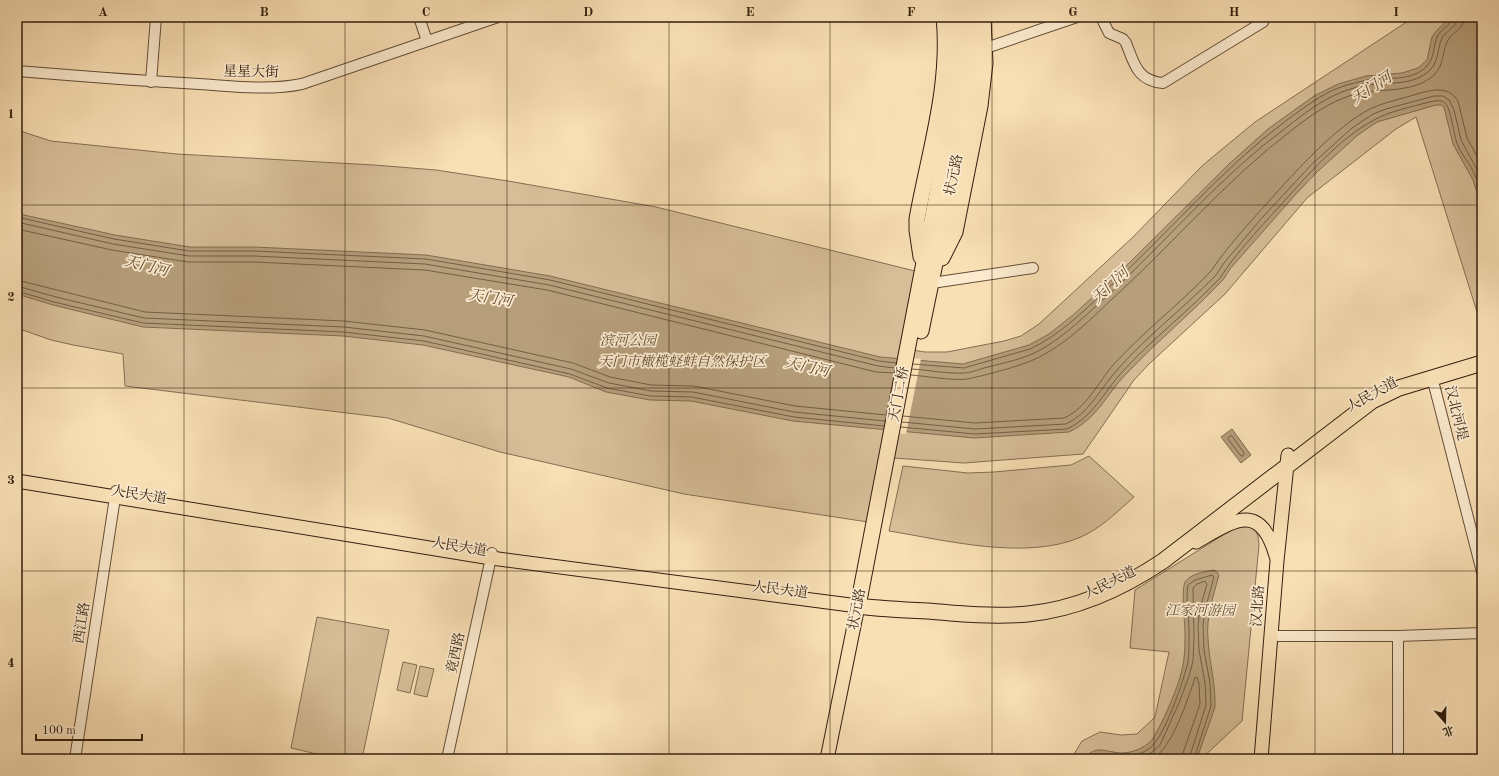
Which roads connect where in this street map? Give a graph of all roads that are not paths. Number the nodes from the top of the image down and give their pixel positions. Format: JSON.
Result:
{"nodes":[{"id":1,"x":156,"y":17,"type":"edge"},
{"id":2,"x":419,"y":17,"type":"edge"},
{"id":3,"x":498,"y":17,"type":"edge"},
{"id":4,"x":944,"y":17,"type":"edge"},
{"id":5,"x":957,"y":17,"type":"edge"},
{"id":6,"x":971,"y":17,"type":"edge"},
{"id":7,"x":983,"y":17,"type":"edge"},
{"id":8,"x":1077,"y":17,"type":"edge"},
{"id":9,"x":1102,"y":17,"type":"edge"},
{"id":10,"x":1266,"y":17,"type":"edge"},
{"id":11,"x":427,"y":41,"type":"junction"},
{"id":12,"x":986,"y":48,"type":"junction"},
{"id":13,"x":17,"y":71,"type":"edge"},
{"id":14,"x":151,"y":82,"type":"junction"},
{"id":15,"x":1034,"y":268,"type":"dead end"},
{"id":16,"x":930,"y":274,"type":"junction"},
{"id":17,"x":916,"y":330,"type":"joint"},
{"id":18,"x":1479,"y":358,"type":"edge"},
{"id":19,"x":1432,"y":377,"type":"junction"},
{"id":20,"x":891,"y":459,"type":"joint"},
{"id":21,"x":1287,"y":461,"type":"junction"},
{"id":22,"x":17,"y":475,"type":"edge"},
{"id":23,"x":17,"y":481,"type":"edge"},
{"id":24,"x":116,"y":494,"type":"junction"},
{"id":25,"x":492,"y":555,"type":"junction"},
{"id":26,"x":1163,"y":561,"type":"junction"},
{"id":27,"x":1277,"y":561,"type":"junction"},
{"id":28,"x":1482,"y":572,"type":"edge"},
{"id":29,"x":862,"y":603,"type":"junction"},
{"id":30,"x":1482,"y":634,"type":"edge"},
{"id":31,"x":1272,"y":636,"type":"junction"},
{"id":32,"x":1398,"y":636,"type":"junction"},
{"id":33,"x":75,"y":759,"type":"edge"},
{"id":34,"x":447,"y":759,"type":"edge"},
{"id":35,"x":827,"y":759,"type":"edge"},
{"id":36,"x":834,"y":759,"type":"edge"},
{"id":37,"x":1261,"y":759,"type":"edge"},
{"id":38,"x":1398,"y":759,"type":"edge"}],
"edges":[{"from":1,"to":14,"type":"street"},
{"from":2,"to":11,"type":"street"},
{"from":3,"to":11,"type":"street","name":"星星大街"},
{"from":4,"to":16,"type":"highway"},
{"from":5,"to":16,"type":"highway","name":"状元路"},
{"from":6,"to":16,"type":"highway","name":"状元路"},
{"from":7,"to":12,"type":"highway"},
{"from":8,"to":12,"type":"street"},
{"from":9,"to":10,"type":"street"},
{"from":11,"to":14,"type":"street","name":"星星大街"},
{"from":12,"to":16,"type":"highway"},
{"from":13,"to":14,"type":"street","name":"星星大街"},
{"from":15,"to":16,"type":"street"},
{"from":16,"to":17,"type":"highway","name":"状元路"},
{"from":17,"to":20,"type":"highway","name":"天门二桥"},
{"from":18,"to":19,"type":"highway","name":"人民大道"},
{"from":18,"to":21,"type":"highway","name":"人民大道"},
{"from":19,"to":21,"type":"highway","name":"人民大道"},
{"from":19,"to":28,"type":"street","name":"汉北河堤"},
{"from":20,"to":29,"type":"highway","name":"状元路"},
{"from":21,"to":26,"type":"highway","name":"人民大道"},
{"from":21,"to":27,"type":"main road","name":"汉北路"},
{"from":21,"to":29,"type":"highway","name":"人民大道"},
{"from":22,"to":24,"type":"main road","name":"人民大道"},
{"from":23,"to":24,"type":"main road","name":"人民大道"},
{"from":24,"to":25,"type":"main road","name":"人民大道"},
{"from":24,"to":33,"type":"street","name":"西江路"},
{"from":25,"to":29,"type":"main road","name":"人民大道"},
{"from":25,"to":34,"type":"street","name":"竟西路"},
{"from":26,"to":27,"type":"main road"},
{"from":26,"to":29,"type":"highway","name":"人民大道"},
{"from":27,"to":31,"type":"main road","name":"汉北路"},
{"from":29,"to":35,"type":"main road","name":"状元路"},
{"from":29,"to":36,"type":"main road","name":"状元路"},
{"from":30,"to":32,"type":"street"},
{"from":31,"to":32,"type":"street"},
{"from":31,"to":37,"type":"main road","name":"汉北路"},
{"from":32,"to":38,"type":"street"}]}
